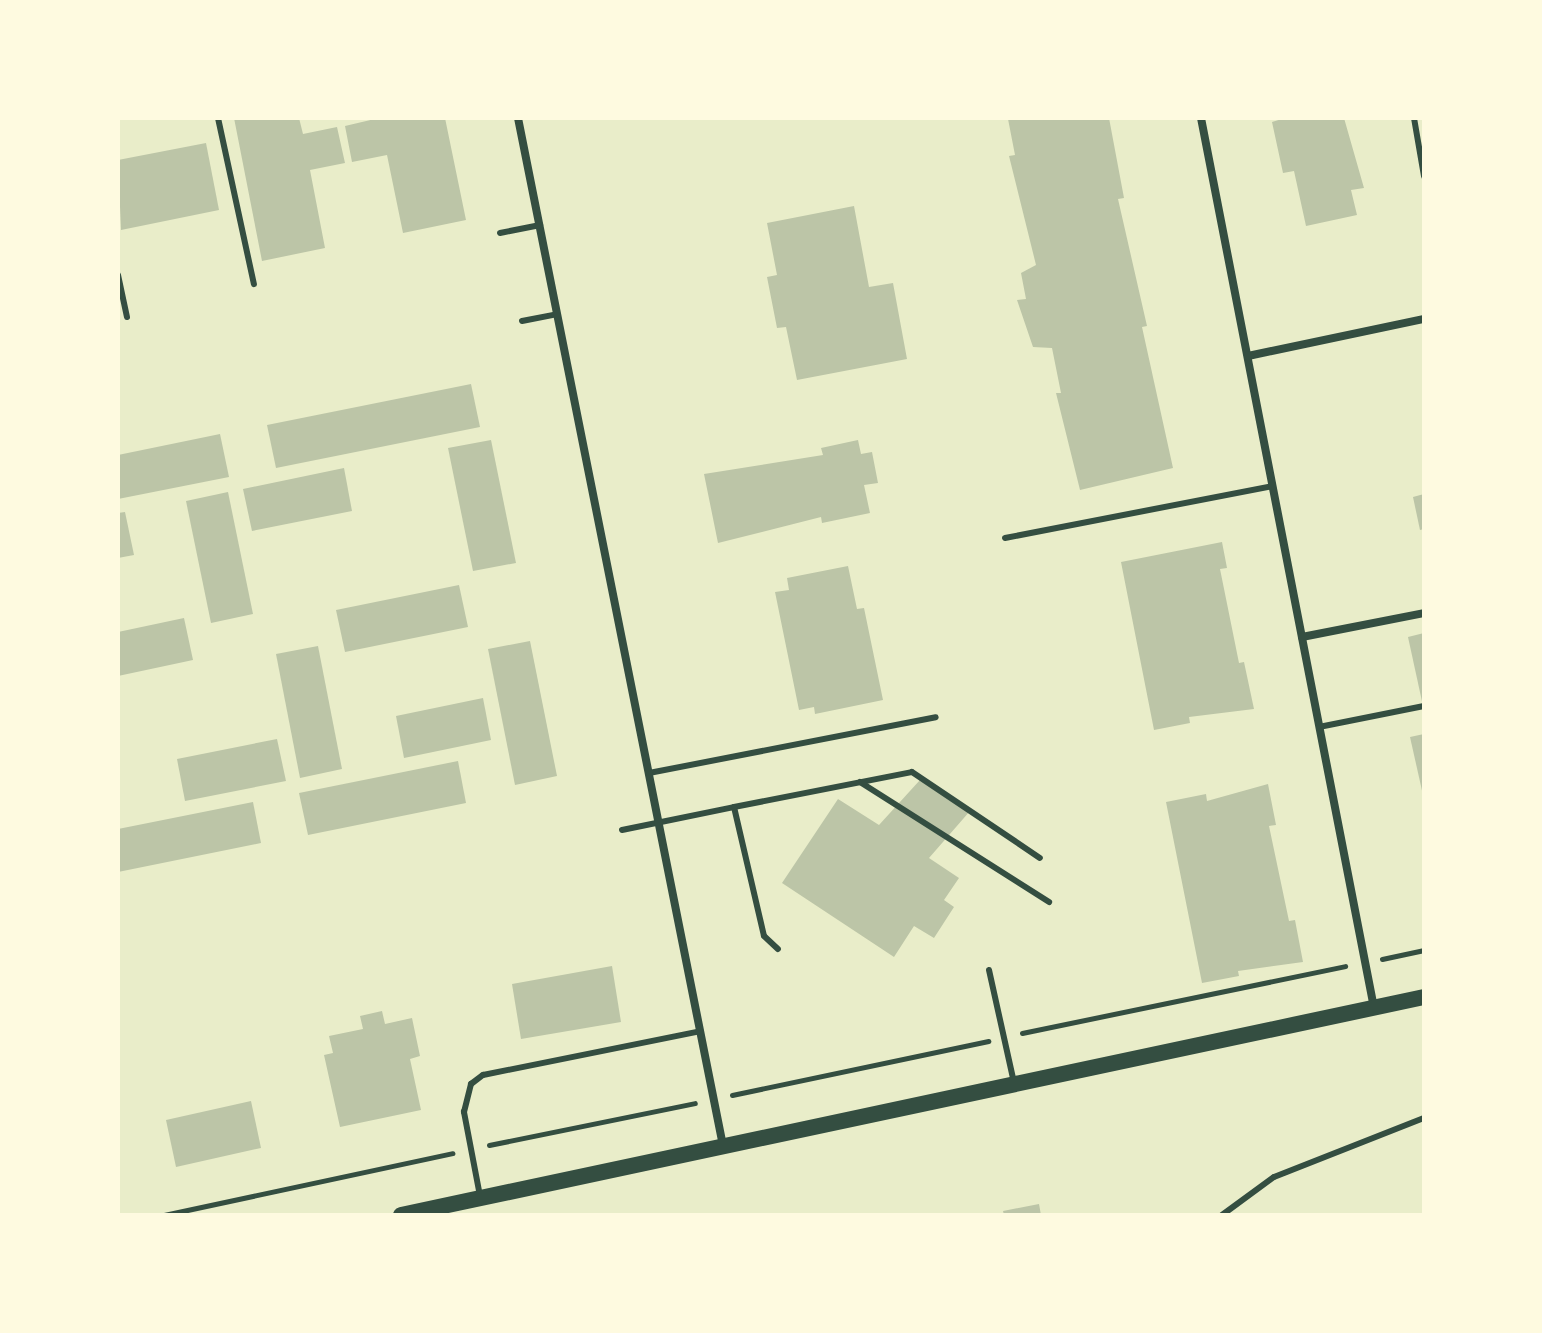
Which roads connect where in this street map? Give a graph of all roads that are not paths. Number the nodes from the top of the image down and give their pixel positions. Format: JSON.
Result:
{"nodes":[{"id":1,"x":218,"y":118,"type":"edge"},
{"id":2,"x":518,"y":118,"type":"edge"},
{"id":3,"x":1201,"y":118,"type":"edge"},
{"id":4,"x":1414,"y":118,"type":"edge"},
{"id":5,"x":1424,"y":176,"type":"edge"},
{"id":6,"x":540,"y":225,"type":"junction"},
{"id":7,"x":500,"y":233,"type":"dead end"},
{"id":8,"x":118,"y":275,"type":"edge"},
{"id":9,"x":254,"y":284,"type":"dead end"},
{"id":10,"x":557,"y":314,"type":"junction"},
{"id":11,"x":127,"y":317,"type":"dead end"},
{"id":12,"x":1424,"y":319,"type":"edge"},
{"id":13,"x":522,"y":321,"type":"dead end"},
{"id":14,"x":1248,"y":356,"type":"junction"},
{"id":15,"x":1272,"y":486,"type":"junction"},
{"id":16,"x":1005,"y":538,"type":"dead end"},
{"id":17,"x":1424,"y":613,"type":"edge"},
{"id":18,"x":1302,"y":637,"type":"junction"},
{"id":19,"x":1424,"y":706,"type":"edge"},
{"id":20,"x":936,"y":717,"type":"dead end"},
{"id":21,"x":1319,"y":727,"type":"junction"},
{"id":22,"x":649,"y":773,"type":"junction"},
{"id":23,"x":860,"y":782,"type":"junction"},
{"id":24,"x":734,"y":807,"type":"junction"},
{"id":25,"x":659,"y":822,"type":"junction"},
{"id":26,"x":622,"y":830,"type":"dead end"},
{"id":27,"x":1040,"y":858,"type":"dead end"},
{"id":28,"x":1049,"y":902,"type":"dead end"},
{"id":29,"x":778,"y":949,"type":"dead end"},
{"id":30,"x":989,"y":970,"type":"dead end"},
{"id":31,"x":1424,"y":997,"type":"edge"},
{"id":32,"x":1374,"y":1008,"type":"junction"},
{"id":33,"x":701,"y":1031,"type":"junction"},
{"id":34,"x":1014,"y":1083,"type":"junction"},
{"id":35,"x":1424,"y":1118,"type":"edge"},
{"id":36,"x":723,"y":1146,"type":"junction"},
{"id":37,"x":481,"y":1198,"type":"junction"},
{"id":38,"x":401,"y":1215,"type":"edge"},
{"id":39,"x":1222,"y":1215,"type":"edge"}],
"edges":[{"from":1,"to":9,"type":"lane"},
{"from":2,"to":6,"type":"street"},
{"from":3,"to":14,"type":"street"},
{"from":4,"to":5,"type":"lane"},
{"from":6,"to":7,"type":"lane"},
{"from":6,"to":10,"type":"street"},
{"from":8,"to":11,"type":"lane"},
{"from":10,"to":13,"type":"lane"},
{"from":10,"to":22,"type":"street"},
{"from":12,"to":14,"type":"street"},
{"from":14,"to":15,"type":"street"},
{"from":15,"to":16,"type":"lane"},
{"from":15,"to":18,"type":"street"},
{"from":17,"to":18,"type":"street"},
{"from":18,"to":21,"type":"street"},
{"from":19,"to":21,"type":"lane"},
{"from":20,"to":22,"type":"lane"},
{"from":21,"to":32,"type":"street"},
{"from":22,"to":25,"type":"street"},
{"from":23,"to":24,"type":"lane"},
{"from":23,"to":27,"type":"lane"},
{"from":23,"to":28,"type":"lane"},
{"from":24,"to":25,"type":"lane"},
{"from":24,"to":29,"type":"lane"},
{"from":25,"to":26,"type":"lane"},
{"from":25,"to":33,"type":"street"},
{"from":30,"to":34,"type":"lane"},
{"from":31,"to":32,"type":"main road"},
{"from":32,"to":34,"type":"main road"},
{"from":33,"to":36,"type":"street"},
{"from":33,"to":37,"type":"lane"},
{"from":34,"to":36,"type":"main road"},
{"from":35,"to":39,"type":"lane"},
{"from":36,"to":37,"type":"main road"},
{"from":37,"to":38,"type":"main road"}]}
